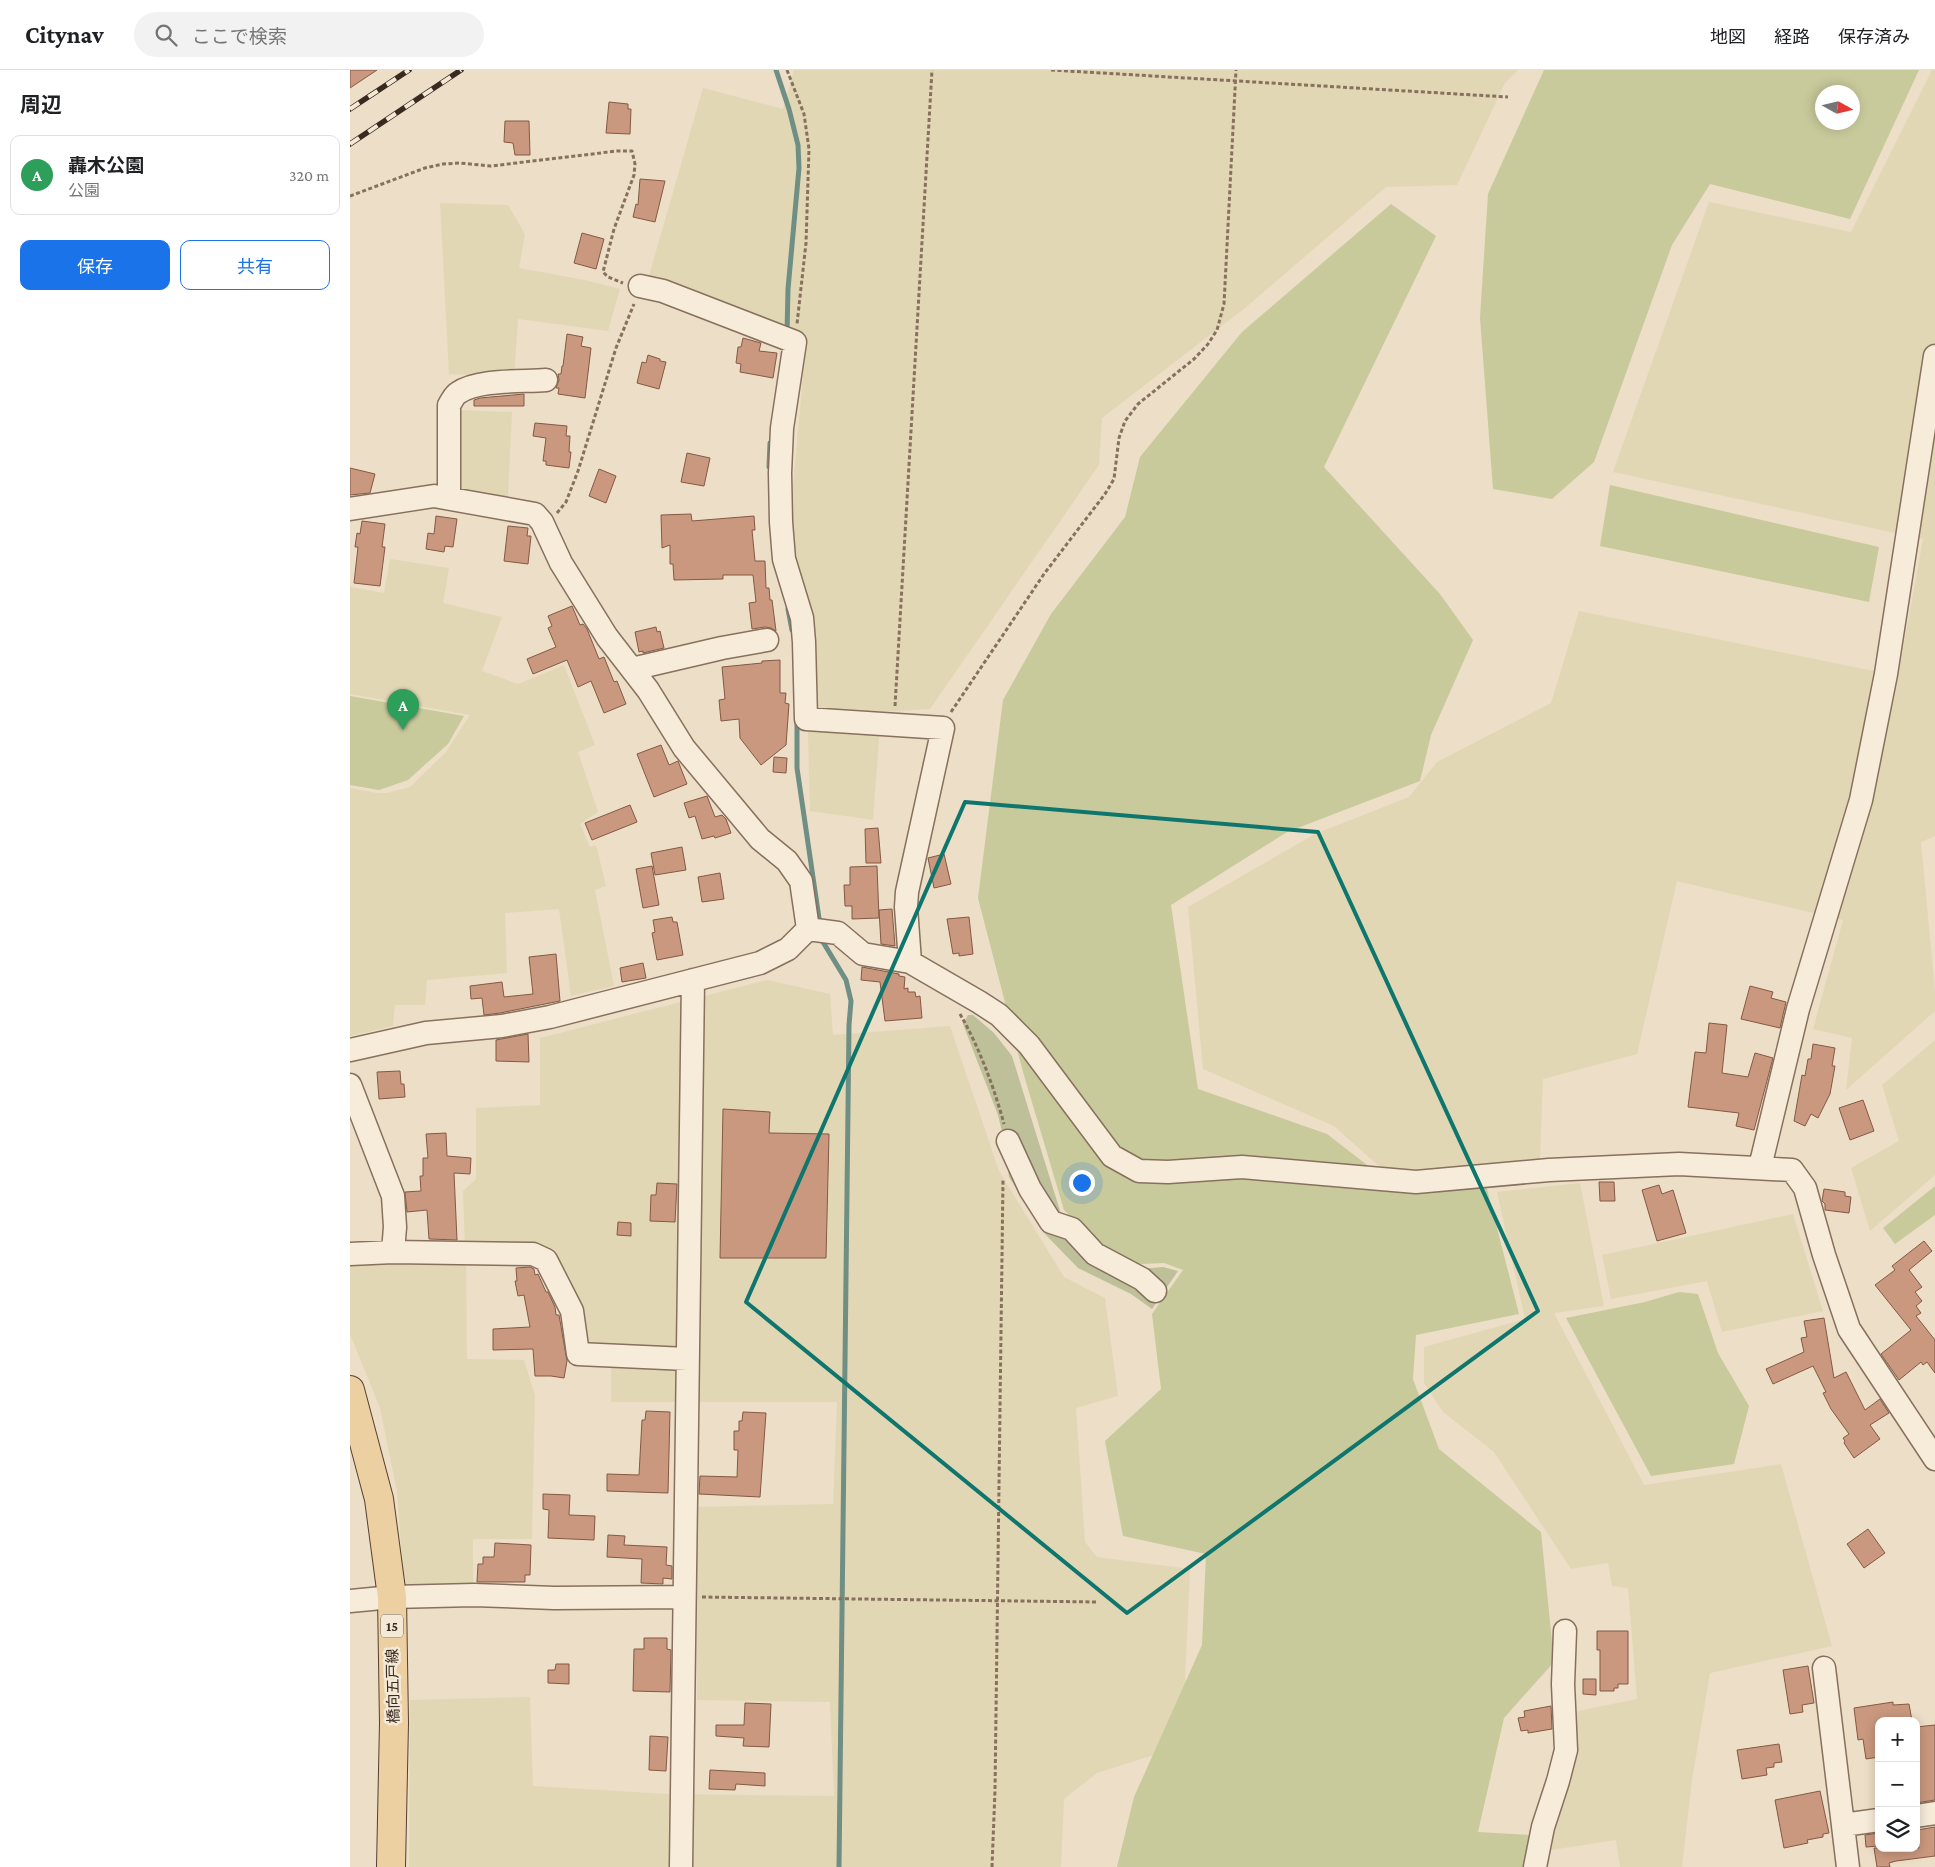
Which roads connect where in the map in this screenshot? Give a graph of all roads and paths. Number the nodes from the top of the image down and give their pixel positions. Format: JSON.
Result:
{"nodes":[{"id":1,"x":787,"y":70,"type":"edge"},
{"id":2,"x":932,"y":70,"type":"edge"},
{"id":3,"x":1051,"y":70,"type":"edge"},
{"id":4,"x":1236,"y":70,"type":"edge"},
{"id":5,"x":1235,"y":82,"type":"junction"},
{"id":6,"x":1508,"y":97,"type":"dead end"},
{"id":7,"x":350,"y":196,"type":"edge"},
{"id":8,"x":640,"y":286,"type":"junction"},
{"id":9,"x":795,"y":342,"type":"junction"},
{"id":10,"x":1935,"y":356,"type":"edge"},
{"id":11,"x":546,"y":380,"type":"dead end"},
{"id":12,"x":448,"y":498,"type":"junction"},
{"id":13,"x":350,"y":509,"type":"edge"},
{"id":14,"x":542,"y":522,"type":"junction"},
{"id":15,"x":767,"y":640,"type":"dead end"},
{"id":16,"x":632,"y":669,"type":"junction"},
{"id":17,"x":894,"y":724,"type":"junction"},
{"id":18,"x":943,"y":728,"type":"junction"},
{"id":19,"x":808,"y":928,"type":"junction"},
{"id":20,"x":910,"y":962,"type":"junction"},
{"id":21,"x":693,"y":980,"type":"junction"},
{"id":22,"x":952,"y":987,"type":"junction"},
{"id":23,"x":350,"y":1050,"type":"edge"},
{"id":24,"x":350,"y":1085,"type":"edge"},
{"id":25,"x":1008,"y":1141,"type":"joint"},
{"id":26,"x":1760,"y":1167,"type":"junction"},
{"id":27,"x":1003,"y":1173,"type":"dead end"},
{"id":28,"x":393,"y":1252,"type":"junction"},
{"id":29,"x":350,"y":1254,"type":"edge"},
{"id":30,"x":1155,"y":1290,"type":"dead end"},
{"id":31,"x":687,"y":1359,"type":"junction"},
{"id":32,"x":350,"y":1390,"type":"edge"},
{"id":33,"x":1935,"y":1459,"type":"edge"},
{"id":34,"x":684,"y":1597,"type":"junction"},
{"id":35,"x":392,"y":1598,"type":"junction"},
{"id":36,"x":350,"y":1601,"type":"edge"},
{"id":37,"x":997,"y":1601,"type":"junction"},
{"id":38,"x":1097,"y":1602,"type":"dead end"},
{"id":39,"x":1565,"y":1631,"type":"dead end"},
{"id":40,"x":1824,"y":1668,"type":"dead end"},
{"id":41,"x":1935,"y":1813,"type":"edge"},
{"id":42,"x":1920,"y":1815,"type":"edge"},
{"id":43,"x":1875,"y":1820,"type":"edge"},
{"id":44,"x":1843,"y":1824,"type":"junction"},
{"id":45,"x":391,"y":1867,"type":"edge"},
{"id":46,"x":681,"y":1867,"type":"edge"},
{"id":47,"x":992,"y":1867,"type":"edge"},
{"id":48,"x":1535,"y":1867,"type":"edge"},
{"id":49,"x":1848,"y":1867,"type":"edge"}],
"edges":[{"from":1,"to":9,"type":"path"},
{"from":2,"to":17,"type":"path"},
{"from":3,"to":5,"type":"path"},
{"from":4,"to":5,"type":"path"},
{"from":5,"to":6,"type":"path"},
{"from":5,"to":18,"type":"path"},
{"from":7,"to":8,"type":"path"},
{"from":8,"to":9,"type":"street"},
{"from":8,"to":14,"type":"path"},
{"from":9,"to":17,"type":"street"},
{"from":10,"to":26,"type":"street"},
{"from":11,"to":12,"type":"street"},
{"from":12,"to":13,"type":"street"},
{"from":12,"to":14,"type":"street"},
{"from":14,"to":16,"type":"street"},
{"from":15,"to":16,"type":"street"},
{"from":16,"to":19,"type":"street"},
{"from":17,"to":18,"type":"street"},
{"from":18,"to":20,"type":"street"},
{"from":19,"to":20,"type":"street"},
{"from":19,"to":21,"type":"street"},
{"from":20,"to":22,"type":"street"},
{"from":21,"to":23,"type":"street"},
{"from":21,"to":31,"type":"street"},
{"from":22,"to":25,"type":"path"},
{"from":22,"to":26,"type":"street"},
{"from":24,"to":28,"type":"street"},
{"from":25,"to":30,"type":"street"},
{"from":26,"to":33,"type":"street"},
{"from":27,"to":37,"type":"path"},
{"from":28,"to":29,"type":"street"},
{"from":28,"to":31,"type":"street"},
{"from":31,"to":34,"type":"street"},
{"from":32,"to":35,"type":"main road","name":"橋向五戸線","number":"15"},
{"from":34,"to":35,"type":"street"},
{"from":34,"to":37,"type":"path"},
{"from":34,"to":46,"type":"street"},
{"from":35,"to":36,"type":"street"},
{"from":35,"to":45,"type":"main road","name":"橋向五戸線","number":"15"},
{"from":37,"to":38,"type":"path"},
{"from":37,"to":47,"type":"path"},
{"from":39,"to":48,"type":"street"},
{"from":40,"to":44,"type":"street"},
{"from":41,"to":42,"type":"street"},
{"from":43,"to":44,"type":"street"},
{"from":44,"to":49,"type":"street"}]}
